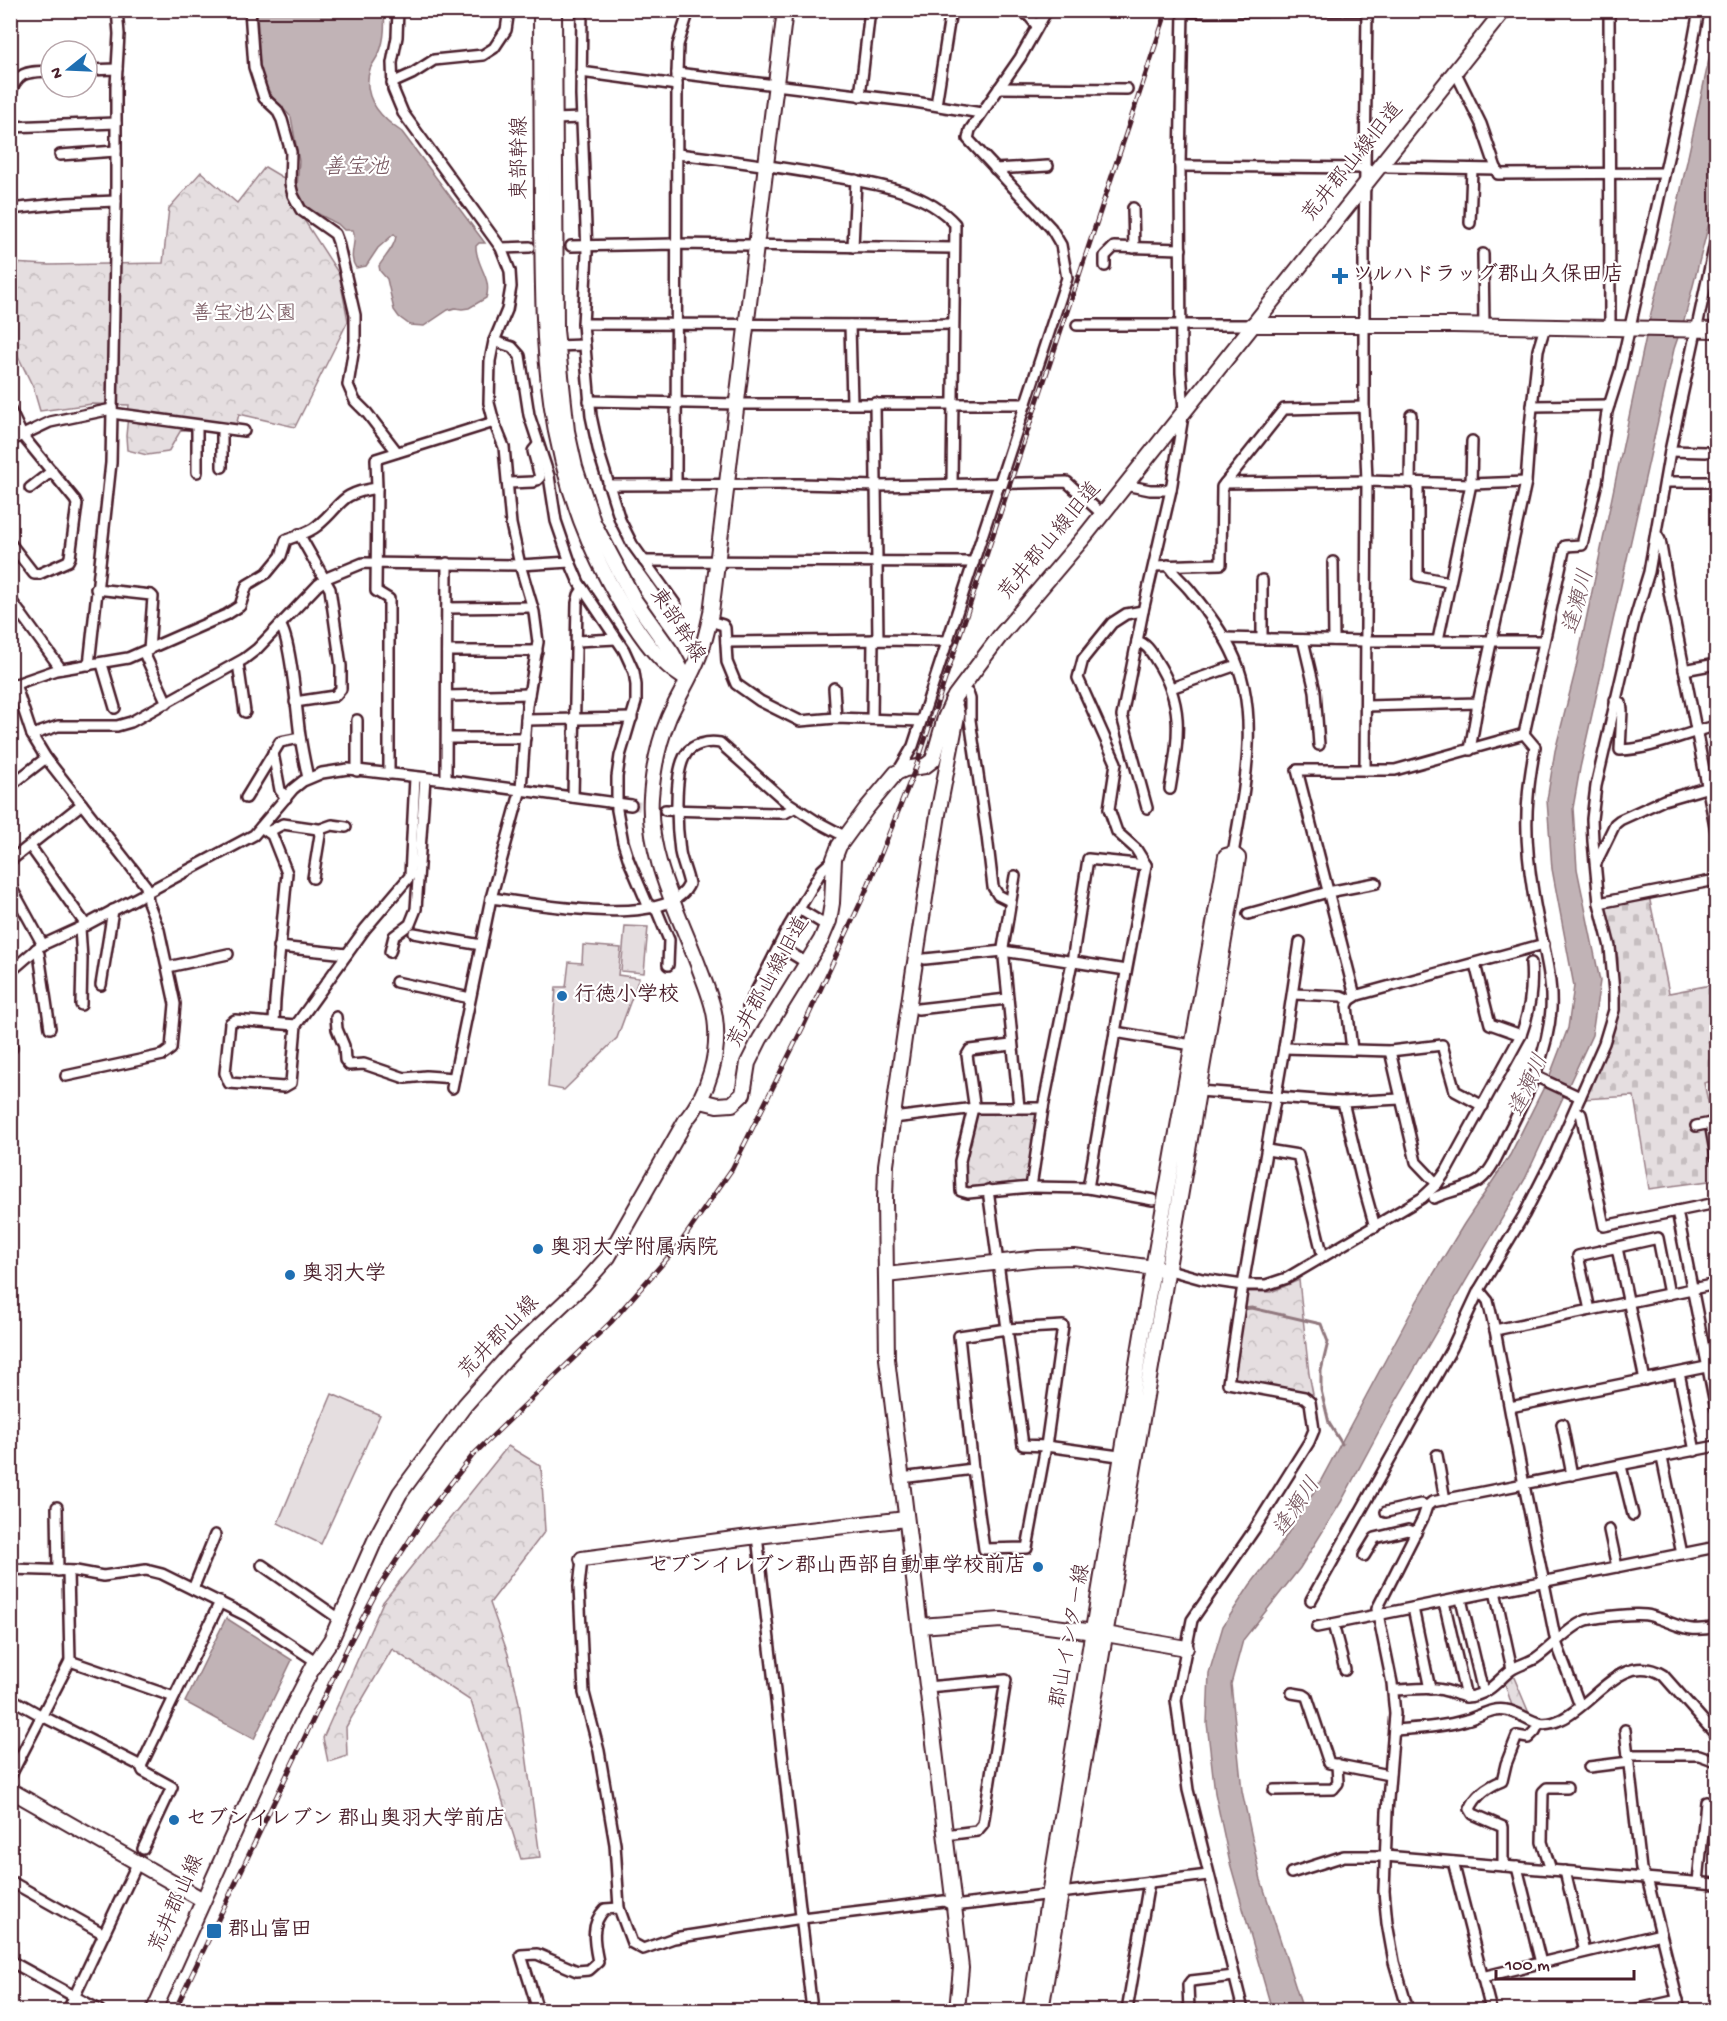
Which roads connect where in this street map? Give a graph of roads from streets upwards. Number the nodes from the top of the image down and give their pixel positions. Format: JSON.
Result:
{"nodes":[{"id":1,"x":117,"y":10,"type":"edge"},
{"id":2,"x":250,"y":10,"type":"edge"},
{"id":3,"x":398,"y":10,"type":"edge"},
{"id":4,"x":509,"y":10,"type":"edge"},
{"id":5,"x":541,"y":10,"type":"edge"},
{"id":6,"x":554,"y":10,"type":"edge"},
{"id":7,"x":582,"y":10,"type":"edge"},
{"id":8,"x":689,"y":10,"type":"edge"},
{"id":9,"x":785,"y":10,"type":"edge"},
{"id":10,"x":870,"y":10,"type":"edge"},
{"id":11,"x":951,"y":10,"type":"edge"},
{"id":12,"x":1019,"y":10,"type":"edge"},
{"id":13,"x":1423,"y":10,"type":"edge"},
{"id":14,"x":1504,"y":10,"type":"edge"},
{"id":15,"x":1609,"y":10,"type":"edge"},
{"id":16,"x":1700,"y":10,"type":"edge"},
{"id":17,"x":1048,"y":11,"type":"edge"},
{"id":18,"x":1183,"y":11,"type":"edge"},
{"id":19,"x":1367,"y":11,"type":"edge"},
{"id":20,"x":1037,"y":26,"type":"junction"},
{"id":21,"x":117,"y":69,"type":"junction"},
{"id":22,"x":99,"y":70,"type":"edge"},
{"id":23,"x":1455,"y":71,"type":"junction"},
{"id":24,"x":39,"y":72,"type":"edge"},
{"id":25,"x":581,"y":72,"type":"junction"},
{"id":26,"x":676,"y":73,"type":"junction"},
{"id":27,"x":392,"y":83,"type":"junction"},
{"id":28,"x":677,"y":85,"type":"junction"},
{"id":29,"x":775,"y":86,"type":"junction"},
{"id":30,"x":999,"y":88,"type":"junction"},
{"id":31,"x":11,"y":89,"type":"edge"},
{"id":32,"x":1127,"y":89,"type":"dead end"},
{"id":33,"x":860,"y":96,"type":"junction"},
{"id":34,"x":936,"y":105,"type":"junction"},
{"id":35,"x":981,"y":113,"type":"junction"},
{"id":36,"x":582,"y":118,"type":"junction"},
{"id":37,"x":554,"y":119,"type":"junction"},
{"id":38,"x":116,"y":123,"type":"junction"},
{"id":39,"x":10,"y":127,"type":"edge"},
{"id":40,"x":116,"y":151,"type":"junction"},
{"id":41,"x":678,"y":154,"type":"junction"},
{"id":42,"x":60,"y":155,"type":"dead end"},
{"id":43,"x":1382,"y":161,"type":"junction"},
{"id":44,"x":765,"y":165,"type":"junction"},
{"id":45,"x":1048,"y":166,"type":"dead end"},
{"id":46,"x":1180,"y":166,"type":"junction"},
{"id":47,"x":995,"y":169,"type":"junction"},
{"id":48,"x":1472,"y":169,"type":"junction"},
{"id":49,"x":1497,"y":169,"type":"junction"},
{"id":50,"x":1610,"y":172,"type":"junction"},
{"id":51,"x":1664,"y":173,"type":"junction"},
{"id":52,"x":1366,"y":175,"type":"junction"},
{"id":53,"x":856,"y":180,"type":"junction"},
{"id":54,"x":116,"y":201,"type":"junction"},
{"id":55,"x":1133,"y":208,"type":"dead end"},
{"id":56,"x":10,"y":209,"type":"edge"},
{"id":57,"x":1470,"y":223,"type":"dead end"},
{"id":58,"x":1716,"y":239,"type":"edge"},
{"id":59,"x":676,"y":244,"type":"junction"},
{"id":60,"x":571,"y":246,"type":"dead end"},
{"id":61,"x":586,"y":246,"type":"junction"},
{"id":62,"x":755,"y":246,"type":"junction"},
{"id":63,"x":530,"y":247,"type":"dead end"},
{"id":64,"x":853,"y":247,"type":"junction"},
{"id":65,"x":501,"y":248,"type":"junction"},
{"id":66,"x":953,"y":248,"type":"junction"},
{"id":67,"x":1134,"y":248,"type":"junction"},
{"id":68,"x":1180,"y":249,"type":"junction"},
{"id":69,"x":1483,"y":254,"type":"dead end"},
{"id":70,"x":1105,"y":266,"type":"dead end"},
{"id":71,"x":583,"y":324,"type":"junction"},
{"id":72,"x":677,"y":324,"type":"junction"},
{"id":73,"x":746,"y":324,"type":"junction"},
{"id":74,"x":952,"y":324,"type":"junction"},
{"id":75,"x":1077,"y":324,"type":"dead end"},
{"id":76,"x":850,"y":325,"type":"junction"},
{"id":77,"x":1181,"y":325,"type":"junction"},
{"id":78,"x":1252,"y":325,"type":"junction"},
{"id":79,"x":1365,"y":326,"type":"junction"},
{"id":80,"x":1484,"y":326,"type":"junction"},
{"id":81,"x":1545,"y":327,"type":"junction"},
{"id":82,"x":1610,"y":327,"type":"junction"},
{"id":83,"x":1630,"y":328,"type":"junction"},
{"id":84,"x":1697,"y":330,"type":"junction"},
{"id":85,"x":1716,"y":330,"type":"edge"},
{"id":86,"x":494,"y":341,"type":"junction"},
{"id":87,"x":584,"y":345,"type":"junction"},
{"id":88,"x":557,"y":346,"type":"junction"},
{"id":89,"x":589,"y":401,"type":"junction"},
{"id":90,"x":676,"y":402,"type":"junction"},
{"id":91,"x":852,"y":403,"type":"junction"},
{"id":92,"x":875,"y":403,"type":"junction"},
{"id":93,"x":953,"y":403,"type":"junction"},
{"id":94,"x":737,"y":404,"type":"junction"},
{"id":95,"x":1026,"y":404,"type":"junction"},
{"id":96,"x":1609,"y":405,"type":"junction"},
{"id":97,"x":1532,"y":406,"type":"junction"},
{"id":98,"x":1364,"y":407,"type":"junction"},
{"id":99,"x":10,"y":410,"type":"edge"},
{"id":100,"x":1184,"y":410,"type":"junction"},
{"id":101,"x":112,"y":411,"type":"junction"},
{"id":102,"x":1411,"y":415,"type":"dead end"},
{"id":103,"x":494,"y":423,"type":"junction"},
{"id":104,"x":197,"y":426,"type":"junction"},
{"id":105,"x":222,"y":429,"type":"junction"},
{"id":106,"x":243,"y":431,"type":"dead end"},
{"id":107,"x":22,"y":435,"type":"junction"},
{"id":108,"x":10,"y":441,"type":"edge"},
{"id":109,"x":1472,"y":441,"type":"dead end"},
{"id":110,"x":538,"y":445,"type":"junction"},
{"id":111,"x":1670,"y":451,"type":"junction"},
{"id":112,"x":397,"y":452,"type":"junction"},
{"id":113,"x":1706,"y":452,"type":"dead end"},
{"id":114,"x":222,"y":467,"type":"dead end"},
{"id":115,"x":52,"y":471,"type":"junction"},
{"id":116,"x":196,"y":471,"type":"dead end"},
{"id":117,"x":1367,"y":481,"type":"junction"},
{"id":118,"x":1526,"y":482,"type":"junction"},
{"id":119,"x":1665,"y":482,"type":"junction"},
{"id":120,"x":1716,"y":482,"type":"edge"},
{"id":121,"x":509,"y":483,"type":"junction"},
{"id":122,"x":676,"y":483,"type":"junction"},
{"id":123,"x":726,"y":483,"type":"junction"},
{"id":124,"x":952,"y":483,"type":"junction"},
{"id":125,"x":1001,"y":483,"type":"junction"},
{"id":126,"x":1225,"y":483,"type":"junction"},
{"id":127,"x":1414,"y":483,"type":"junction"},
{"id":128,"x":1471,"y":484,"type":"junction"},
{"id":129,"x":568,"y":485,"type":"junction"},
{"id":130,"x":608,"y":485,"type":"junction"},
{"id":131,"x":1125,"y":485,"type":"junction"},
{"id":132,"x":877,"y":486,"type":"junction"},
{"id":133,"x":30,"y":488,"type":"dead end"},
{"id":134,"x":377,"y":488,"type":"junction"},
{"id":135,"x":552,"y":490,"type":"junction"},
{"id":136,"x":1171,"y":490,"type":"junction"},
{"id":137,"x":1102,"y":514,"type":"junction"},
{"id":138,"x":299,"y":534,"type":"junction"},
{"id":139,"x":1657,"y":535,"type":"junction"},
{"id":140,"x":10,"y":543,"type":"edge"},
{"id":141,"x":717,"y":560,"type":"junction"},
{"id":142,"x":644,"y":561,"type":"junction"},
{"id":143,"x":878,"y":561,"type":"junction"},
{"id":144,"x":570,"y":562,"type":"junction"},
{"id":145,"x":974,"y":562,"type":"junction"},
{"id":146,"x":1333,"y":562,"type":"dead end"},
{"id":147,"x":447,"y":563,"type":"junction"},
{"id":148,"x":377,"y":564,"type":"junction"},
{"id":149,"x":520,"y":565,"type":"junction"},
{"id":150,"x":1154,"y":566,"type":"junction"},
{"id":151,"x":1168,"y":566,"type":"junction"},
{"id":152,"x":325,"y":580,"type":"junction"},
{"id":153,"x":1262,"y":580,"type":"dead end"},
{"id":154,"x":1449,"y":582,"type":"junction"},
{"id":155,"x":96,"y":589,"type":"junction"},
{"id":156,"x":583,"y":589,"type":"junction"},
{"id":157,"x":10,"y":599,"type":"edge"},
{"id":158,"x":676,"y":605,"type":"dead end"},
{"id":159,"x":532,"y":607,"type":"junction"},
{"id":160,"x":447,"y":608,"type":"junction"},
{"id":161,"x":1143,"y":611,"type":"junction"},
{"id":162,"x":21,"y":614,"type":"junction"},
{"id":163,"x":710,"y":621,"type":"junction"},
{"id":164,"x":10,"y":623,"type":"edge"},
{"id":165,"x":280,"y":625,"type":"junction"},
{"id":166,"x":1224,"y":638,"type":"junction"},
{"id":167,"x":616,"y":639,"type":"junction"},
{"id":168,"x":1262,"y":639,"type":"junction"},
{"id":169,"x":876,"y":640,"type":"junction"},
{"id":170,"x":1303,"y":640,"type":"junction"},
{"id":171,"x":1334,"y":640,"type":"junction"},
{"id":172,"x":1438,"y":640,"type":"junction"},
{"id":173,"x":1491,"y":640,"type":"junction"},
{"id":174,"x":577,"y":641,"type":"junction"},
{"id":175,"x":949,"y":641,"type":"junction"},
{"id":176,"x":1137,"y":641,"type":"junction"},
{"id":177,"x":1366,"y":641,"type":"junction"},
{"id":178,"x":1543,"y":641,"type":"junction"},
{"id":179,"x":726,"y":642,"type":"junction"},
{"id":180,"x":146,"y":651,"type":"junction"},
{"id":181,"x":447,"y":651,"type":"junction"},
{"id":182,"x":537,"y":651,"type":"junction"},
{"id":183,"x":238,"y":663,"type":"junction"},
{"id":184,"x":102,"y":664,"type":"junction"},
{"id":185,"x":1716,"y":664,"type":"edge"},
{"id":186,"x":89,"y":665,"type":"junction"},
{"id":187,"x":1237,"y":665,"type":"junction"},
{"id":188,"x":61,"y":669,"type":"junction"},
{"id":189,"x":1684,"y":670,"type":"junction"},
{"id":190,"x":687,"y":680,"type":"junction"},
{"id":191,"x":13,"y":685,"type":"edge"},
{"id":192,"x":834,"y":688,"type":"dead end"},
{"id":193,"x":1171,"y":688,"type":"junction"},
{"id":194,"x":960,"y":689,"type":"junction"},
{"id":195,"x":529,"y":694,"type":"junction"},
{"id":196,"x":447,"y":696,"type":"junction"},
{"id":197,"x":1616,"y":700,"type":"junction"},
{"id":198,"x":295,"y":702,"type":"junction"},
{"id":199,"x":952,"y":702,"type":"junction"},
{"id":200,"x":167,"y":703,"type":"junction"},
{"id":201,"x":1478,"y":703,"type":"junction"},
{"id":202,"x":1365,"y":705,"type":"junction"},
{"id":203,"x":115,"y":708,"type":"dead end"},
{"id":204,"x":245,"y":712,"type":"dead end"},
{"id":205,"x":632,"y":718,"type":"junction"},
{"id":206,"x":836,"y":718,"type":"junction"},
{"id":207,"x":872,"y":719,"type":"junction"},
{"id":208,"x":357,"y":720,"type":"dead end"},
{"id":209,"x":526,"y":720,"type":"junction"},
{"id":210,"x":574,"y":720,"type":"junction"},
{"id":211,"x":921,"y":721,"type":"junction"},
{"id":212,"x":1716,"y":726,"type":"edge"},
{"id":213,"x":1696,"y":730,"type":"junction"},
{"id":214,"x":1524,"y":734,"type":"junction"},
{"id":215,"x":32,"y":735,"type":"junction"},
{"id":216,"x":300,"y":738,"type":"junction"},
{"id":217,"x":447,"y":738,"type":"junction"},
{"id":218,"x":525,"y":738,"type":"junction"},
{"id":219,"x":1318,"y":745,"type":"dead end"},
{"id":220,"x":1470,"y":750,"type":"junction"},
{"id":221,"x":273,"y":753,"type":"junction"},
{"id":222,"x":46,"y":758,"type":"junction"},
{"id":223,"x":1365,"y":770,"type":"junction"},
{"id":224,"x":357,"y":771,"type":"junction"},
{"id":225,"x":899,"y":771,"type":"junction"},
{"id":226,"x":388,"y":774,"type":"junction"},
{"id":227,"x":308,"y":778,"type":"junction"},
{"id":228,"x":420,"y":778,"type":"junction"},
{"id":229,"x":446,"y":780,"type":"junction"},
{"id":230,"x":10,"y":786,"type":"edge"},
{"id":231,"x":1712,"y":787,"type":"edge"},
{"id":232,"x":521,"y":789,"type":"junction"},
{"id":233,"x":1170,"y":789,"type":"dead end"},
{"id":234,"x":573,"y":797,"type":"junction"},
{"id":235,"x":246,"y":798,"type":"dead end"},
{"id":236,"x":286,"y":798,"type":"junction"},
{"id":237,"x":616,"y":803,"type":"junction"},
{"id":238,"x":82,"y":804,"type":"junction"},
{"id":239,"x":631,"y":805,"type":"tunnel mouth"},
{"id":240,"x":795,"y":807,"type":"junction"},
{"id":241,"x":1147,"y":808,"type":"dead end"},
{"id":242,"x":665,"y":810,"type":"tunnel mouth"},
{"id":243,"x":676,"y":810,"type":"junction"},
{"id":244,"x":346,"y":827,"type":"dead end"},
{"id":245,"x":264,"y":830,"type":"junction"},
{"id":246,"x":318,"y":830,"type":"junction"},
{"id":247,"x":1716,"y":831,"type":"edge"},
{"id":248,"x":846,"y":837,"type":"junction"},
{"id":249,"x":30,"y":846,"type":"junction"},
{"id":250,"x":1233,"y":854,"type":"joint"},
{"id":251,"x":834,"y":859,"type":"junction"},
{"id":252,"x":10,"y":861,"type":"edge"},
{"id":253,"x":1596,"y":863,"type":"junction"},
{"id":254,"x":1146,"y":865,"type":"junction"},
{"id":255,"x":1015,"y":876,"type":"dead end"},
{"id":256,"x":313,"y":878,"type":"dead end"},
{"id":257,"x":1716,"y":880,"type":"edge"},
{"id":258,"x":1376,"y":883,"type":"dead end"},
{"id":259,"x":10,"y":885,"type":"edge"},
{"id":260,"x":147,"y":892,"type":"junction"},
{"id":261,"x":1328,"y":892,"type":"junction"},
{"id":262,"x":491,"y":898,"type":"junction"},
{"id":263,"x":672,"y":900,"type":"junction"},
{"id":264,"x":1010,"y":901,"type":"junction"},
{"id":265,"x":1599,"y":903,"type":"junction"},
{"id":266,"x":653,"y":907,"type":"junction"},
{"id":267,"x":799,"y":909,"type":"junction"},
{"id":268,"x":113,"y":910,"type":"junction"},
{"id":269,"x":1248,"y":914,"type":"dead end"},
{"id":270,"x":83,"y":926,"type":"junction"},
{"id":271,"x":827,"y":926,"type":"junction"},
{"id":272,"x":414,"y":933,"type":"dead end"},
{"id":273,"x":1300,"y":942,"type":"dead end"},
{"id":274,"x":1544,"y":944,"type":"junction"},
{"id":275,"x":481,"y":945,"type":"junction"},
{"id":276,"x":778,"y":946,"type":"junction"},
{"id":277,"x":40,"y":947,"type":"junction"},
{"id":278,"x":279,"y":947,"type":"junction"},
{"id":279,"x":1003,"y":951,"type":"junction"},
{"id":280,"x":390,"y":952,"type":"dead end"},
{"id":281,"x":228,"y":954,"type":"dead end"},
{"id":282,"x":347,"y":954,"type":"junction"},
{"id":283,"x":925,"y":959,"type":"dead end"},
{"id":284,"x":1072,"y":962,"type":"junction"},
{"id":285,"x":807,"y":963,"type":"junction"},
{"id":286,"x":1531,"y":963,"type":"dead end"},
{"id":287,"x":1475,"y":964,"type":"junction"},
{"id":288,"x":668,"y":965,"type":"dead end"},
{"id":289,"x":168,"y":967,"type":"junction"},
{"id":290,"x":1126,"y":970,"type":"junction"},
{"id":291,"x":10,"y":972,"type":"edge"},
{"id":292,"x":396,"y":982,"type":"dead end"},
{"id":293,"x":101,"y":985,"type":"dead end"},
{"id":294,"x":1293,"y":994,"type":"junction"},
{"id":295,"x":471,"y":998,"type":"junction"},
{"id":296,"x":1352,"y":998,"type":"junction"},
{"id":297,"x":1007,"y":999,"type":"junction"},
{"id":298,"x":81,"y":1005,"type":"dead end"},
{"id":299,"x":748,"y":1007,"type":"dead end"},
{"id":300,"x":918,"y":1009,"type":"dead end"},
{"id":301,"x":336,"y":1017,"type":"dead end"},
{"id":302,"x":274,"y":1023,"type":"junction"},
{"id":303,"x":296,"y":1024,"type":"junction"},
{"id":304,"x":50,"y":1028,"type":"dead end"},
{"id":305,"x":1115,"y":1032,"type":"junction"},
{"id":306,"x":1521,"y":1035,"type":"junction"},
{"id":307,"x":1011,"y":1044,"type":"junction"},
{"id":308,"x":1200,"y":1046,"type":"junction"},
{"id":309,"x":1284,"y":1048,"type":"junction"},
{"id":310,"x":1352,"y":1050,"type":"junction"},
{"id":311,"x":1390,"y":1051,"type":"junction"},
{"id":312,"x":66,"y":1076,"type":"dead end"},
{"id":313,"x":1535,"y":1076,"type":"junction"},
{"id":314,"x":454,"y":1078,"type":"junction"},
{"id":315,"x":452,"y":1088,"type":"dead end"},
{"id":316,"x":1199,"y":1091,"type":"junction"},
{"id":317,"x":1578,"y":1096,"type":"junction"},
{"id":318,"x":1276,"y":1097,"type":"junction"},
{"id":319,"x":1400,"y":1099,"type":"junction"},
{"id":320,"x":701,"y":1101,"type":"junction"},
{"id":321,"x":1343,"y":1102,"type":"junction"},
{"id":322,"x":1483,"y":1106,"type":"junction"},
{"id":323,"x":1019,"y":1107,"type":"junction"},
{"id":324,"x":973,"y":1108,"type":"junction"},
{"id":325,"x":1043,"y":1108,"type":"junction"},
{"id":326,"x":1575,"y":1110,"type":"junction"},
{"id":327,"x":893,"y":1118,"type":"junction"},
{"id":328,"x":1713,"y":1123,"type":"edge"},
{"id":329,"x":1696,"y":1126,"type":"dead end"},
{"id":330,"x":1267,"y":1150,"type":"junction"},
{"id":331,"x":1716,"y":1157,"type":"edge"},
{"id":332,"x":1437,"y":1184,"type":"junction"},
{"id":333,"x":1031,"y":1187,"type":"junction"},
{"id":334,"x":1088,"y":1188,"type":"junction"},
{"id":335,"x":988,"y":1190,"type":"junction"},
{"id":336,"x":1434,"y":1198,"type":"dead end"},
{"id":337,"x":1153,"y":1200,"type":"dead end"},
{"id":338,"x":1716,"y":1203,"type":"edge"},
{"id":339,"x":1677,"y":1211,"type":"junction"},
{"id":340,"x":1376,"y":1227,"type":"junction"},
{"id":341,"x":1617,"y":1248,"type":"junction"},
{"id":342,"x":1323,"y":1257,"type":"junction"},
{"id":343,"x":998,"y":1261,"type":"junction"},
{"id":344,"x":1160,"y":1268,"type":"junction"},
{"id":345,"x":886,"y":1275,"type":"junction"},
{"id":346,"x":1243,"y":1284,"type":"junction"},
{"id":347,"x":1716,"y":1284,"type":"edge"},
{"id":348,"x":1692,"y":1289,"type":"junction"},
{"id":349,"x":1479,"y":1290,"type":"junction"},
{"id":350,"x":1669,"y":1294,"type":"junction"},
{"id":351,"x":1628,"y":1302,"type":"junction"},
{"id":352,"x":1590,"y":1310,"type":"junction"},
{"id":353,"x":1007,"y":1329,"type":"junction"},
{"id":354,"x":1495,"y":1330,"type":"junction"},
{"id":355,"x":1712,"y":1366,"type":"edge"},
{"id":356,"x":1679,"y":1373,"type":"junction"},
{"id":357,"x":1645,"y":1380,"type":"junction"},
{"id":358,"x":1510,"y":1407,"type":"junction"},
{"id":359,"x":1716,"y":1409,"type":"edge"},
{"id":360,"x":1562,"y":1424,"type":"dead end"},
{"id":361,"x":1046,"y":1446,"type":"junction"},
{"id":362,"x":1716,"y":1446,"type":"edge"},
{"id":363,"x":1695,"y":1451,"type":"junction"},
{"id":364,"x":1437,"y":1455,"type":"dead end"},
{"id":365,"x":1129,"y":1458,"type":"junction"},
{"id":366,"x":1662,"y":1458,"type":"junction"},
{"id":367,"x":1621,"y":1466,"type":"junction"},
{"id":368,"x":973,"y":1469,"type":"junction"},
{"id":369,"x":1572,"y":1475,"type":"junction"},
{"id":370,"x":901,"y":1478,"type":"junction"},
{"id":371,"x":1524,"y":1485,"type":"junction"},
{"id":372,"x":1445,"y":1500,"type":"junction"},
{"id":373,"x":1427,"y":1506,"type":"junction"},
{"id":374,"x":57,"y":1507,"type":"dead end"},
{"id":375,"x":1386,"y":1512,"type":"dead end"},
{"id":376,"x":1632,"y":1515,"type":"dead end"},
{"id":377,"x":906,"y":1520,"type":"junction"},
{"id":378,"x":1609,"y":1530,"type":"dead end"},
{"id":379,"x":1416,"y":1533,"type":"junction"},
{"id":380,"x":216,"y":1535,"type":"dead end"},
{"id":381,"x":757,"y":1536,"type":"junction"},
{"id":382,"x":1716,"y":1547,"type":"edge"},
{"id":383,"x":1682,"y":1554,"type":"junction"},
{"id":384,"x":1364,"y":1556,"type":"dead end"},
{"id":385,"x":582,"y":1558,"type":"joint"},
{"id":386,"x":262,"y":1565,"type":"dead end"},
{"id":387,"x":1617,"y":1567,"type":"junction"},
{"id":388,"x":10,"y":1569,"type":"edge"},
{"id":389,"x":64,"y":1571,"type":"junction"},
{"id":390,"x":1543,"y":1582,"type":"junction"},
{"id":391,"x":193,"y":1589,"type":"junction"},
{"id":392,"x":1495,"y":1591,"type":"junction"},
{"id":393,"x":1461,"y":1599,"type":"junction"},
{"id":394,"x":1311,"y":1600,"type":"dead end"},
{"id":395,"x":220,"y":1602,"type":"junction"},
{"id":396,"x":1444,"y":1602,"type":"junction"},
{"id":397,"x":1413,"y":1608,"type":"junction"},
{"id":398,"x":1378,"y":1615,"type":"junction"},
{"id":399,"x":341,"y":1620,"type":"junction"},
{"id":400,"x":1333,"y":1624,"type":"junction"},
{"id":401,"x":920,"y":1626,"type":"junction"},
{"id":402,"x":1317,"y":1627,"type":"dead end"},
{"id":403,"x":1716,"y":1627,"type":"edge"},
{"id":404,"x":1100,"y":1634,"type":"junction"},
{"id":405,"x":1556,"y":1642,"type":"junction"},
{"id":406,"x":1186,"y":1648,"type":"junction"},
{"id":407,"x":70,"y":1661,"type":"junction"},
{"id":408,"x":317,"y":1662,"type":"junction"},
{"id":409,"x":1512,"y":1669,"type":"junction"},
{"id":410,"x":1345,"y":1670,"type":"dead end"},
{"id":411,"x":927,"y":1688,"type":"junction"},
{"id":412,"x":1430,"y":1689,"type":"junction"},
{"id":413,"x":1393,"y":1690,"type":"junction"},
{"id":414,"x":1483,"y":1692,"type":"junction"},
{"id":415,"x":1292,"y":1693,"type":"dead end"},
{"id":416,"x":1466,"y":1696,"type":"junction"},
{"id":417,"x":174,"y":1697,"type":"junction"},
{"id":418,"x":10,"y":1698,"type":"edge"},
{"id":419,"x":1580,"y":1706,"type":"junction"},
{"id":420,"x":42,"y":1716,"type":"junction"},
{"id":421,"x":1539,"y":1723,"type":"junction"},
{"id":422,"x":1394,"y":1730,"type":"junction"},
{"id":423,"x":1625,"y":1730,"type":"dead end"},
{"id":424,"x":1716,"y":1735,"type":"edge"},
{"id":425,"x":1628,"y":1759,"type":"junction"},
{"id":426,"x":1716,"y":1761,"type":"edge"},
{"id":427,"x":1337,"y":1764,"type":"junction"},
{"id":428,"x":141,"y":1766,"type":"junction"},
{"id":429,"x":1589,"y":1767,"type":"dead end"},
{"id":430,"x":1389,"y":1774,"type":"junction"},
{"id":431,"x":10,"y":1777,"type":"edge"},
{"id":432,"x":1567,"y":1788,"type":"dead end"},
{"id":433,"x":10,"y":1790,"type":"edge"},
{"id":434,"x":1274,"y":1790,"type":"dead end"},
{"id":435,"x":1706,"y":1802,"type":"dead end"},
{"id":436,"x":945,"y":1835,"type":"junction"},
{"id":437,"x":141,"y":1856,"type":"junction"},
{"id":438,"x":1385,"y":1856,"type":"junction"},
{"id":439,"x":1453,"y":1862,"type":"junction"},
{"id":440,"x":1503,"y":1866,"type":"junction"},
{"id":441,"x":1517,"y":1867,"type":"junction"},
{"id":442,"x":1551,"y":1870,"type":"junction"},
{"id":443,"x":1565,"y":1871,"type":"junction"},
{"id":444,"x":1291,"y":1873,"type":"dead end"},
{"id":445,"x":1208,"y":1875,"type":"junction"},
{"id":446,"x":1645,"y":1877,"type":"junction"},
{"id":447,"x":10,"y":1881,"type":"edge"},
{"id":448,"x":1149,"y":1882,"type":"junction"},
{"id":449,"x":1698,"y":1882,"type":"junction"},
{"id":450,"x":1716,"y":1884,"type":"edge"},
{"id":451,"x":1055,"y":1894,"type":"junction"},
{"id":452,"x":203,"y":1900,"type":"junction"},
{"id":453,"x":954,"y":1906,"type":"junction"},
{"id":454,"x":619,"y":1908,"type":"junction"},
{"id":455,"x":802,"y":1918,"type":"junction"},
{"id":456,"x":104,"y":1934,"type":"junction"},
{"id":457,"x":1661,"y":1934,"type":"junction"},
{"id":458,"x":1584,"y":1952,"type":"junction"},
{"id":459,"x":10,"y":1961,"type":"edge"},
{"id":460,"x":1541,"y":1963,"type":"junction"},
{"id":461,"x":1234,"y":1976,"type":"junction"},
{"id":462,"x":1482,"y":1977,"type":"junction"},
{"id":463,"x":74,"y":1996,"type":"junction"},
{"id":464,"x":1678,"y":2000,"type":"junction"},
{"id":465,"x":68,"y":2010,"type":"edge"},
{"id":466,"x":99,"y":2010,"type":"edge"},
{"id":467,"x":154,"y":2010,"type":"edge"},
{"id":468,"x":538,"y":2010,"type":"edge"},
{"id":469,"x":812,"y":2010,"type":"edge"},
{"id":470,"x":957,"y":2010,"type":"edge"},
{"id":471,"x":1030,"y":2010,"type":"edge"},
{"id":472,"x":1041,"y":2010,"type":"edge"},
{"id":473,"x":1127,"y":2010,"type":"edge"},
{"id":474,"x":1189,"y":2010,"type":"edge"},
{"id":475,"x":1244,"y":2010,"type":"edge"},
{"id":476,"x":1408,"y":2010,"type":"edge"},
{"id":477,"x":1491,"y":2010,"type":"edge"},
{"id":478,"x":1634,"y":2010,"type":"edge"},
{"id":479,"x":1680,"y":2010,"type":"edge"}],
"edges":[{"from":1,"to":21,"type":"street"},
{"from":2,"to":112,"type":"street"},
{"from":3,"to":27,"type":"street"},
{"from":4,"to":27,"type":"street"},
{"from":5,"to":129,"type":"street","name":"東部幹線"},
{"from":6,"to":37,"type":"street","name":"東部幹線"},
{"from":7,"to":25,"type":"street"},
{"from":8,"to":26,"type":"street"},
{"from":9,"to":29,"type":"street","name":"荒井郡山線"},
{"from":10,"to":33,"type":"street"},
{"from":11,"to":34,"type":"street"},
{"from":12,"to":20,"type":"street"},
{"from":13,"to":19,"type":"street"},
{"from":14,"to":23,"type":"street","name":"荒井郡山線旧道"},
{"from":15,"to":50,"type":"street"},
{"from":16,"to":51,"type":"street"},
{"from":17,"to":20,"type":"street"},
{"from":18,"to":19,"type":"street"},
{"from":18,"to":46,"type":"street"},
{"from":19,"to":52,"type":"street"},
{"from":20,"to":30,"type":"street"},
{"from":21,"to":22,"type":"street"},
{"from":21,"to":38,"type":"street"},
{"from":23,"to":43,"type":"street","name":"荒井郡山線旧道"},
{"from":23,"to":49,"type":"street"},
{"from":24,"to":31,"type":"street"},
{"from":25,"to":28,"type":"street"},
{"from":25,"to":36,"type":"street"},
{"from":26,"to":28,"type":"street"},
{"from":26,"to":29,"type":"street"},
{"from":27,"to":65,"type":"street"},
{"from":28,"to":41,"type":"street"},
{"from":29,"to":33,"type":"street"},
{"from":29,"to":44,"type":"street","name":"荒井郡山線"},
{"from":30,"to":32,"type":"street"},
{"from":30,"to":35,"type":"street"},
{"from":33,"to":34,"type":"street"},
{"from":34,"to":35,"type":"street"},
{"from":35,"to":47,"type":"street"},
{"from":36,"to":37,"type":"street"},
{"from":36,"to":61,"type":"street"},
{"from":37,"to":88,"type":"street","name":"東部幹線"},
{"from":38,"to":39,"type":"street"},
{"from":38,"to":40,"type":"street"},
{"from":40,"to":42,"type":"street"},
{"from":40,"to":54,"type":"street"},
{"from":41,"to":44,"type":"street"},
{"from":41,"to":59,"type":"street"},
{"from":43,"to":48,"type":"street"},
{"from":43,"to":52,"type":"street","name":"荒井郡山線旧道"},
{"from":44,"to":53,"type":"street"},
{"from":44,"to":62,"type":"street","name":"荒井郡山線"},
{"from":45,"to":47,"type":"street"},
{"from":46,"to":52,"type":"street"},
{"from":46,"to":68,"type":"street"},
{"from":47,"to":95,"type":"street"},
{"from":48,"to":49,"type":"street"},
{"from":48,"to":57,"type":"street"},
{"from":49,"to":50,"type":"street"},
{"from":50,"to":51,"type":"street"},
{"from":50,"to":82,"type":"street"},
{"from":51,"to":83,"type":"street"},
{"from":52,"to":78,"type":"street","name":"荒井郡山線旧道"},
{"from":52,"to":79,"type":"street"},
{"from":53,"to":64,"type":"street"},
{"from":53,"to":66,"type":"street"},
{"from":54,"to":56,"type":"street"},
{"from":54,"to":101,"type":"street"},
{"from":55,"to":67,"type":"street"},
{"from":58,"to":84,"type":"street"},
{"from":59,"to":61,"type":"street"},
{"from":59,"to":62,"type":"street"},
{"from":59,"to":72,"type":"street"},
{"from":60,"to":61,"type":"street"},
{"from":61,"to":71,"type":"street"},
{"from":62,"to":64,"type":"street"},
{"from":62,"to":73,"type":"street","name":"荒井郡山線"},
{"from":63,"to":65,"type":"street"},
{"from":64,"to":66,"type":"street"},
{"from":65,"to":86,"type":"street"},
{"from":66,"to":74,"type":"street"},
{"from":67,"to":68,"type":"street"},
{"from":67,"to":70,"type":"street"},
{"from":68,"to":77,"type":"street"},
{"from":69,"to":80,"type":"street"},
{"from":71,"to":72,"type":"street"},
{"from":71,"to":87,"type":"street"},
{"from":72,"to":73,"type":"street"},
{"from":72,"to":90,"type":"street"},
{"from":73,"to":76,"type":"street"},
{"from":73,"to":94,"type":"street","name":"荒井郡山線"},
{"from":74,"to":76,"type":"street"},
{"from":74,"to":93,"type":"street"},
{"from":75,"to":77,"type":"street"},
{"from":76,"to":91,"type":"street"},
{"from":77,"to":78,"type":"street"},
{"from":77,"to":100,"type":"street"},
{"from":78,"to":79,"type":"street"},
{"from":78,"to":100,"type":"street","name":"荒井郡山線旧道"},
{"from":79,"to":80,"type":"street"},
{"from":79,"to":98,"type":"street"},
{"from":80,"to":81,"type":"street"},
{"from":81,"to":82,"type":"street"},
{"from":81,"to":97,"type":"street"},
{"from":82,"to":83,"type":"street"},
{"from":83,"to":84,"type":"street"},
{"from":83,"to":96,"type":"street"},
{"from":84,"to":85,"type":"street"},
{"from":84,"to":111,"type":"street"},
{"from":86,"to":103,"type":"street"},
{"from":86,"to":110,"type":"street"},
{"from":87,"to":88,"type":"street"},
{"from":87,"to":89,"type":"street"},
{"from":88,"to":190,"type":"street","name":"東部幹線"},
{"from":89,"to":90,"type":"street"},
{"from":89,"to":130,"type":"street"},
{"from":90,"to":94,"type":"street"},
{"from":90,"to":122,"type":"street"},
{"from":91,"to":92,"type":"street"},
{"from":91,"to":94,"type":"street"},
{"from":92,"to":93,"type":"street"},
{"from":92,"to":132,"type":"street"},
{"from":93,"to":95,"type":"street"},
{"from":93,"to":124,"type":"street"},
{"from":94,"to":123,"type":"street","name":"荒井郡山線"},
{"from":95,"to":125,"type":"street"},
{"from":96,"to":97,"type":"street"},
{"from":96,"to":178,"type":"street"},
{"from":97,"to":118,"type":"street"},
{"from":98,"to":117,"type":"street"},
{"from":98,"to":126,"type":"street"},
{"from":99,"to":107,"type":"street"},
{"from":100,"to":131,"type":"street","name":"荒井郡山線旧道"},
{"from":100,"to":136,"type":"street"},
{"from":101,"to":104,"type":"street"},
{"from":101,"to":107,"type":"street"},
{"from":101,"to":155,"type":"street"},
{"from":102,"to":127,"type":"street"},
{"from":103,"to":112,"type":"street"},
{"from":103,"to":121,"type":"street"},
{"from":104,"to":105,"type":"street"},
{"from":104,"to":116,"type":"street"},
{"from":105,"to":106,"type":"street"},
{"from":105,"to":114,"type":"street"},
{"from":107,"to":108,"type":"street"},
{"from":107,"to":115,"type":"street"},
{"from":109,"to":128,"type":"street"},
{"from":110,"to":121,"type":"street"},
{"from":110,"to":135,"type":"street"},
{"from":111,"to":113,"type":"street"},
{"from":111,"to":119,"type":"street"},
{"from":112,"to":134,"type":"street"},
{"from":115,"to":133,"type":"street"},
{"from":115,"to":140,"type":"street"},
{"from":117,"to":126,"type":"street"},
{"from":117,"to":127,"type":"street"},
{"from":117,"to":177,"type":"street"},
{"from":118,"to":128,"type":"street"},
{"from":118,"to":173,"type":"street"},
{"from":119,"to":120,"type":"street"},
{"from":119,"to":139,"type":"street"},
{"from":121,"to":149,"type":"street"},
{"from":122,"to":123,"type":"street"},
{"from":122,"to":130,"type":"street"},
{"from":123,"to":132,"type":"street"},
{"from":123,"to":141,"type":"street","name":"荒井郡山線"},
{"from":124,"to":125,"type":"street"},
{"from":124,"to":132,"type":"street"},
{"from":125,"to":137,"type":"street"},
{"from":125,"to":145,"type":"street"},
{"from":126,"to":151,"type":"street"},
{"from":127,"to":128,"type":"street"},
{"from":127,"to":154,"type":"street"},
{"from":128,"to":154,"type":"street"},
{"from":129,"to":135,"type":"street"},
{"from":129,"to":190,"type":"street","name":"東部幹線"},
{"from":130,"to":142,"type":"street"},
{"from":131,"to":136,"type":"street"},
{"from":131,"to":137,"type":"street","name":"荒井郡山線旧道"},
{"from":132,"to":143,"type":"street"},
{"from":134,"to":138,"type":"street"},
{"from":134,"to":148,"type":"street"},
{"from":135,"to":144,"type":"street"},
{"from":136,"to":150,"type":"street"},
{"from":137,"to":194,"type":"street","name":"荒井郡山線旧道"},
{"from":138,"to":152,"type":"street"},
{"from":138,"to":180,"type":"street"},
{"from":139,"to":189,"type":"street"},
{"from":139,"to":197,"type":"street"},
{"from":141,"to":142,"type":"street"},
{"from":141,"to":143,"type":"street"},
{"from":141,"to":163,"type":"street","name":"荒井郡山線"},
{"from":142,"to":158,"type":"street"},
{"from":143,"to":145,"type":"street"},
{"from":143,"to":169,"type":"street"},
{"from":144,"to":149,"type":"street"},
{"from":144,"to":156,"type":"street"},
{"from":145,"to":175,"type":"street"},
{"from":146,"to":171,"type":"street"},
{"from":147,"to":148,"type":"street"},
{"from":147,"to":149,"type":"street"},
{"from":147,"to":160,"type":"street"},
{"from":148,"to":152,"type":"street"},
{"from":148,"to":226,"type":"street"},
{"from":149,"to":159,"type":"street"},
{"from":150,"to":151,"type":"street"},
{"from":150,"to":161,"type":"street"},
{"from":151,"to":166,"type":"street"},
{"from":152,"to":165,"type":"street"},
{"from":152,"to":198,"type":"street"},
{"from":153,"to":168,"type":"street"},
{"from":154,"to":172,"type":"street"},
{"from":155,"to":180,"type":"street"},
{"from":155,"to":186,"type":"street"},
{"from":156,"to":167,"type":"street"},
{"from":156,"to":174,"type":"street"},
{"from":157,"to":162,"type":"street"},
{"from":159,"to":160,"type":"street"},
{"from":159,"to":182,"type":"street"},
{"from":160,"to":181,"type":"street"},
{"from":161,"to":176,"type":"street"},
{"from":161,"to":254,"type":"street"},
{"from":162,"to":164,"type":"street"},
{"from":162,"to":188,"type":"street"},
{"from":163,"to":179,"type":"street"},
{"from":163,"to":190,"type":"street","name":"荒井郡山線"},
{"from":165,"to":183,"type":"street"},
{"from":165,"to":198,"type":"street"},
{"from":166,"to":168,"type":"street"},
{"from":166,"to":187,"type":"street"},
{"from":167,"to":174,"type":"street"},
{"from":167,"to":205,"type":"street"},
{"from":168,"to":170,"type":"street"},
{"from":169,"to":175,"type":"street"},
{"from":169,"to":179,"type":"street"},
{"from":169,"to":207,"type":"street"},
{"from":170,"to":171,"type":"street"},
{"from":170,"to":219,"type":"street"},
{"from":171,"to":177,"type":"street"},
{"from":172,"to":173,"type":"street"},
{"from":172,"to":177,"type":"street"},
{"from":173,"to":178,"type":"street"},
{"from":173,"to":201,"type":"street"},
{"from":174,"to":210,"type":"street"},
{"from":175,"to":211,"type":"street"},
{"from":176,"to":193,"type":"street"},
{"from":176,"to":241,"type":"street"},
{"from":177,"to":202,"type":"street"},
{"from":178,"to":214,"type":"street"},
{"from":179,"to":206,"type":"street"},
{"from":180,"to":184,"type":"street"},
{"from":180,"to":200,"type":"street"},
{"from":181,"to":182,"type":"street"},
{"from":181,"to":196,"type":"street"},
{"from":182,"to":195,"type":"street"},
{"from":183,"to":200,"type":"street"},
{"from":183,"to":204,"type":"street"},
{"from":184,"to":186,"type":"street"},
{"from":184,"to":203,"type":"street"},
{"from":185,"to":189,"type":"street"},
{"from":186,"to":188,"type":"street"},
{"from":187,"to":193,"type":"street"},
{"from":187,"to":250,"type":"street"},
{"from":188,"to":191,"type":"street"},
{"from":189,"to":213,"type":"street"},
{"from":190,"to":263,"type":"street","name":"荒井郡山線"},
{"from":191,"to":215,"type":"street"},
{"from":192,"to":206,"type":"street"},
{"from":193,"to":233,"type":"street"},
{"from":194,"to":199,"type":"street","name":"荒井郡山線旧道"},
{"from":194,"to":264,"type":"street"},
{"from":195,"to":196,"type":"street"},
{"from":195,"to":209,"type":"street"},
{"from":196,"to":217,"type":"street"},
{"from":197,"to":213,"type":"street"},
{"from":197,"to":253,"type":"street"},
{"from":198,"to":216,"type":"street"},
{"from":199,"to":225,"type":"street","name":"荒井郡山線旧道"},
{"from":199,"to":327,"type":"street"},
{"from":200,"to":215,"type":"street"},
{"from":201,"to":202,"type":"street"},
{"from":201,"to":220,"type":"street"},
{"from":202,"to":223,"type":"street"},
{"from":205,"to":210,"type":"street"},
{"from":205,"to":237,"type":"street"},
{"from":206,"to":207,"type":"street"},
{"from":207,"to":211,"type":"street"},
{"from":208,"to":224,"type":"street"},
{"from":209,"to":210,"type":"street"},
{"from":209,"to":218,"type":"street"},
{"from":210,"to":234,"type":"street"},
{"from":211,"to":225,"type":"street"},
{"from":212,"to":213,"type":"street"},
{"from":213,"to":231,"type":"street"},
{"from":214,"to":220,"type":"street"},
{"from":214,"to":274,"type":"street"},
{"from":215,"to":222,"type":"street"},
{"from":216,"to":221,"type":"street"},
{"from":216,"to":227,"type":"street"},
{"from":217,"to":218,"type":"street"},
{"from":217,"to":229,"type":"street"},
{"from":218,"to":232,"type":"street"},
{"from":220,"to":223,"type":"street"},
{"from":221,"to":235,"type":"street"},
{"from":221,"to":236,"type":"street"},
{"from":222,"to":230,"type":"street"},
{"from":222,"to":238,"type":"street"},
{"from":223,"to":261,"type":"street"},
{"from":224,"to":226,"type":"street"},
{"from":224,"to":227,"type":"street"},
{"from":225,"to":248,"type":"street","name":"荒井郡山線旧道"},
{"from":226,"to":228,"type":"street"},
{"from":227,"to":236,"type":"street"},
{"from":228,"to":229,"type":"street"},
{"from":228,"to":280,"type":"street"},
{"from":228,"to":282,"type":"street"},
{"from":229,"to":232,"type":"street"},
{"from":231,"to":247,"type":"street"},
{"from":231,"to":253,"type":"street"},
{"from":232,"to":234,"type":"street"},
{"from":232,"to":262,"type":"street"},
{"from":234,"to":237,"type":"street"},
{"from":236,"to":245,"type":"street"},
{"from":237,"to":239,"type":"street"},
{"from":237,"to":266,"type":"street"},
{"from":238,"to":249,"type":"street"},
{"from":238,"to":260,"type":"street"},
{"from":240,"to":243,"type":"street"},
{"from":240,"to":243,"type":"street"},
{"from":240,"to":248,"type":"street"},
{"from":242,"to":243,"type":"street"},
{"from":243,"to":263,"type":"street"},
{"from":244,"to":246,"type":"street"},
{"from":245,"to":246,"type":"street"},
{"from":245,"to":260,"type":"street"},
{"from":245,"to":278,"type":"street"},
{"from":246,"to":256,"type":"street"},
{"from":248,"to":251,"type":"street","name":"荒井郡山線旧道"},
{"from":249,"to":252,"type":"street"},
{"from":249,"to":270,"type":"street"},
{"from":250,"to":308,"type":"street"},
{"from":251,"to":267,"type":"street"},
{"from":251,"to":271,"type":"street","name":"荒井郡山線旧道"},
{"from":253,"to":265,"type":"street"},
{"from":254,"to":284,"type":"street"},
{"from":254,"to":290,"type":"street"},
{"from":255,"to":264,"type":"street"},
{"from":257,"to":265,"type":"street"},
{"from":258,"to":261,"type":"street"},
{"from":259,"to":277,"type":"street"},
{"from":260,"to":268,"type":"street"},
{"from":260,"to":289,"type":"street"},
{"from":261,"to":269,"type":"street"},
{"from":261,"to":296,"type":"street"},
{"from":262,"to":266,"type":"street"},
{"from":262,"to":275,"type":"street"},
{"from":263,"to":266,"type":"street"},
{"from":263,"to":320,"type":"street","name":"荒井郡山線"},
{"from":264,"to":279,"type":"street"},
{"from":265,"to":317,"type":"street"},
{"from":266,"to":288,"type":"street"},
{"from":267,"to":271,"type":"street"},
{"from":267,"to":276,"type":"street"},
{"from":268,"to":270,"type":"street"},
{"from":268,"to":293,"type":"street"},
{"from":270,"to":277,"type":"street"},
{"from":270,"to":298,"type":"street"},
{"from":271,"to":285,"type":"street","name":"荒井郡山線旧道"},
{"from":272,"to":275,"type":"street"},
{"from":273,"to":294,"type":"street"},
{"from":274,"to":287,"type":"street"},
{"from":274,"to":313,"type":"street"},
{"from":275,"to":295,"type":"street"},
{"from":276,"to":285,"type":"street"},
{"from":276,"to":299,"type":"street"},
{"from":277,"to":291,"type":"street"},
{"from":277,"to":304,"type":"street"},
{"from":278,"to":282,"type":"street"},
{"from":278,"to":302,"type":"street"},
{"from":279,"to":283,"type":"street"},
{"from":279,"to":284,"type":"street"},
{"from":279,"to":297,"type":"street"},
{"from":281,"to":289,"type":"street"},
{"from":282,"to":303,"type":"street"},
{"from":284,"to":290,"type":"street"},
{"from":284,"to":325,"type":"street"},
{"from":285,"to":320,"type":"street","name":"荒井郡山線旧道"},
{"from":286,"to":306,"type":"street"},
{"from":287,"to":296,"type":"street"},
{"from":287,"to":306,"type":"street"},
{"from":289,"to":312,"type":"street"},
{"from":290,"to":305,"type":"street"},
{"from":292,"to":295,"type":"street"},
{"from":294,"to":296,"type":"street"},
{"from":294,"to":309,"type":"street"},
{"from":295,"to":314,"type":"street"},
{"from":296,"to":310,"type":"street"},
{"from":297,"to":300,"type":"street"},
{"from":297,"to":307,"type":"street"},
{"from":301,"to":314,"type":"street"},
{"from":302,"to":303,"type":"street"},
{"from":302,"to":303,"type":"street"},
{"from":305,"to":308,"type":"street"},
{"from":305,"to":334,"type":"street"},
{"from":306,"to":322,"type":"street"},
{"from":307,"to":323,"type":"street"},
{"from":307,"to":324,"type":"street"},
{"from":308,"to":316,"type":"street"},
{"from":308,"to":344,"type":"street"},
{"from":309,"to":310,"type":"street"},
{"from":309,"to":318,"type":"street"},
{"from":310,"to":311,"type":"street"},
{"from":311,"to":319,"type":"street"},
{"from":311,"to":322,"type":"street"},
{"from":313,"to":317,"type":"street"},
{"from":313,"to":336,"type":"street"},
{"from":314,"to":315,"type":"street"},
{"from":316,"to":318,"type":"street"},
{"from":316,"to":344,"type":"street"},
{"from":317,"to":326,"type":"street"},
{"from":318,"to":321,"type":"street"},
{"from":318,"to":330,"type":"street"},
{"from":319,"to":321,"type":"street"},
{"from":319,"to":332,"type":"street"},
{"from":320,"to":399,"type":"street","name":"荒井郡山線"},
{"from":321,"to":340,"type":"street"},
{"from":322,"to":332,"type":"street"},
{"from":323,"to":324,"type":"street"},
{"from":323,"to":325,"type":"street"},
{"from":324,"to":327,"type":"street"},
{"from":324,"to":335,"type":"street"},
{"from":325,"to":333,"type":"street"},
{"from":326,"to":339,"type":"street"},
{"from":326,"to":349,"type":"street"},
{"from":327,"to":345,"type":"street"},
{"from":328,"to":329,"type":"street"},
{"from":328,"to":331,"type":"street"},
{"from":330,"to":342,"type":"street"},
{"from":330,"to":346,"type":"street"},
{"from":332,"to":340,"type":"street"},
{"from":333,"to":334,"type":"street"},
{"from":333,"to":335,"type":"street"},
{"from":334,"to":337,"type":"street"},
{"from":335,"to":343,"type":"street"},
{"from":338,"to":339,"type":"street"},
{"from":339,"to":348,"type":"street"},
{"from":340,"to":342,"type":"street"},
{"from":341,"to":350,"type":"street"},
{"from":341,"to":351,"type":"street"},
{"from":341,"to":352,"type":"street"},
{"from":342,"to":346,"type":"street"},
{"from":343,"to":344,"type":"street"},
{"from":343,"to":345,"type":"street"},
{"from":343,"to":353,"type":"street"},
{"from":344,"to":346,"type":"street"},
{"from":344,"to":365,"type":"street","name":"郡山インター線"},
{"from":345,"to":370,"type":"street"},
{"from":346,"to":406,"type":"street"},
{"from":347,"to":348,"type":"street"},
{"from":348,"to":350,"type":"street"},
{"from":348,"to":355,"type":"street"},
{"from":349,"to":354,"type":"street"},
{"from":349,"to":394,"type":"street"},
{"from":350,"to":351,"type":"street"},
{"from":351,"to":352,"type":"street"},
{"from":351,"to":357,"type":"street"},
{"from":352,"to":354,"type":"street"},
{"from":353,"to":361,"type":"street"},
{"from":353,"to":361,"type":"street"},
{"from":353,"to":368,"type":"street"},
{"from":354,"to":358,"type":"street"},
{"from":355,"to":356,"type":"street"},
{"from":355,"to":359,"type":"street"},
{"from":356,"to":357,"type":"street"},
{"from":356,"to":363,"type":"street"},
{"from":357,"to":358,"type":"street"},
{"from":358,"to":371,"type":"street"},
{"from":360,"to":369,"type":"street"},
{"from":361,"to":365,"type":"street"},
{"from":361,"to":368,"type":"street"},
{"from":362,"to":363,"type":"street"},
{"from":363,"to":366,"type":"street"},
{"from":364,"to":372,"type":"street"},
{"from":365,"to":404,"type":"street","name":"郡山インター線"},
{"from":366,"to":367,"type":"street"},
{"from":366,"to":383,"type":"street"},
{"from":367,"to":369,"type":"street"},
{"from":367,"to":376,"type":"street"},
{"from":368,"to":370,"type":"street"},
{"from":369,"to":371,"type":"street"},
{"from":370,"to":377,"type":"street"},
{"from":371,"to":372,"type":"street"},
{"from":371,"to":390,"type":"street"},
{"from":372,"to":373,"type":"street"},
{"from":373,"to":375,"type":"street"},
{"from":373,"to":379,"type":"street"},
{"from":374,"to":389,"type":"street"},
{"from":377,"to":381,"type":"street"},
{"from":377,"to":401,"type":"street"},
{"from":378,"to":387,"type":"street"},
{"from":379,"to":384,"type":"street"},
{"from":379,"to":398,"type":"street"},
{"from":380,"to":391,"type":"street"},
{"from":381,"to":385,"type":"street"},
{"from":381,"to":455,"type":"street"},
{"from":382,"to":383,"type":"street"},
{"from":383,"to":387,"type":"street"},
{"from":385,"to":454,"type":"street"},
{"from":386,"to":399,"type":"street"},
{"from":387,"to":390,"type":"street"},
{"from":388,"to":389,"type":"street"},
{"from":389,"to":391,"type":"street"},
{"from":389,"to":407,"type":"street"},
{"from":390,"to":392,"type":"street"},
{"from":390,"to":405,"type":"street"},
{"from":391,"to":395,"type":"street"},
{"from":392,"to":393,"type":"street"},
{"from":392,"to":409,"type":"street"},
{"from":393,"to":396,"type":"street"},
{"from":393,"to":414,"type":"street"},
{"from":395,"to":408,"type":"street"},
{"from":395,"to":417,"type":"street"},
{"from":396,"to":397,"type":"street"},
{"from":396,"to":416,"type":"street"},
{"from":397,"to":398,"type":"street"},
{"from":397,"to":412,"type":"street"},
{"from":398,"to":400,"type":"street"},
{"from":398,"to":413,"type":"street"},
{"from":399,"to":408,"type":"street","name":"荒井郡山線"},
{"from":400,"to":402,"type":"street"},
{"from":400,"to":410,"type":"street"},
{"from":401,"to":404,"type":"street"},
{"from":401,"to":411,"type":"street"},
{"from":403,"to":405,"type":"street"},
{"from":404,"to":406,"type":"street"},
{"from":404,"to":451,"type":"street","name":"郡山インター線"},
{"from":405,"to":409,"type":"street"},
{"from":405,"to":419,"type":"street"},
{"from":406,"to":445,"type":"street"},
{"from":407,"to":417,"type":"street"},
{"from":407,"to":420,"type":"street"},
{"from":408,"to":452,"type":"street","name":"荒井郡山線"},
{"from":409,"to":414,"type":"street"},
{"from":411,"to":436,"type":"street"},
{"from":411,"to":436,"type":"street"},
{"from":412,"to":413,"type":"street"},
{"from":412,"to":416,"type":"street"},
{"from":413,"to":422,"type":"street"},
{"from":414,"to":416,"type":"street"},
{"from":415,"to":427,"type":"street"},
{"from":417,"to":428,"type":"street"},
{"from":418,"to":420,"type":"street"},
{"from":419,"to":421,"type":"street"},
{"from":419,"to":424,"type":"street"},
{"from":420,"to":428,"type":"street"},
{"from":420,"to":431,"type":"street"},
{"from":421,"to":422,"type":"street"},
{"from":421,"to":440,"type":"street"},
{"from":422,"to":430,"type":"street"},
{"from":423,"to":425,"type":"street"},
{"from":425,"to":426,"type":"street"},
{"from":425,"to":429,"type":"street"},
{"from":425,"to":446,"type":"street"},
{"from":427,"to":430,"type":"street"},
{"from":427,"to":434,"type":"street"},
{"from":428,"to":437,"type":"street"},
{"from":430,"to":438,"type":"street"},
{"from":432,"to":442,"type":"street"},
{"from":433,"to":437,"type":"street"},
{"from":435,"to":449,"type":"street"},
{"from":436,"to":453,"type":"street"},
{"from":437,"to":452,"type":"street"},
{"from":437,"to":456,"type":"street"},
{"from":438,"to":439,"type":"street"},
{"from":438,"to":444,"type":"street"},
{"from":438,"to":476,"type":"street"},
{"from":439,"to":440,"type":"street"},
{"from":439,"to":462,"type":"street"},
{"from":440,"to":441,"type":"street"},
{"from":441,"to":442,"type":"street"},
{"from":441,"to":460,"type":"street"},
{"from":442,"to":443,"type":"street"},
{"from":443,"to":446,"type":"street"},
{"from":443,"to":458,"type":"street"},
{"from":445,"to":448,"type":"street"},
{"from":445,"to":461,"type":"street"},
{"from":446,"to":449,"type":"street"},
{"from":446,"to":457,"type":"street"},
{"from":447,"to":456,"type":"street"},
{"from":448,"to":451,"type":"street"},
{"from":448,"to":473,"type":"street"},
{"from":449,"to":450,"type":"street"},
{"from":451,"to":453,"type":"street"},
{"from":451,"to":471,"type":"street","name":"郡山インター線"},
{"from":451,"to":472,"type":"street"},
{"from":452,"to":467,"type":"street","name":"荒井郡山線"},
{"from":453,"to":455,"type":"street"},
{"from":453,"to":470,"type":"street"},
{"from":454,"to":455,"type":"street"},
{"from":454,"to":468,"type":"street"},
{"from":455,"to":469,"type":"street"},
{"from":456,"to":463,"type":"street"},
{"from":457,"to":458,"type":"street"},
{"from":457,"to":464,"type":"street"},
{"from":458,"to":460,"type":"street"},
{"from":459,"to":463,"type":"street"},
{"from":460,"to":462,"type":"street"},
{"from":461,"to":474,"type":"street"},
{"from":461,"to":475,"type":"street"},
{"from":462,"to":477,"type":"street"},
{"from":463,"to":465,"type":"street"},
{"from":463,"to":466,"type":"street"},
{"from":464,"to":478,"type":"street"},
{"from":464,"to":479,"type":"street"}]}
